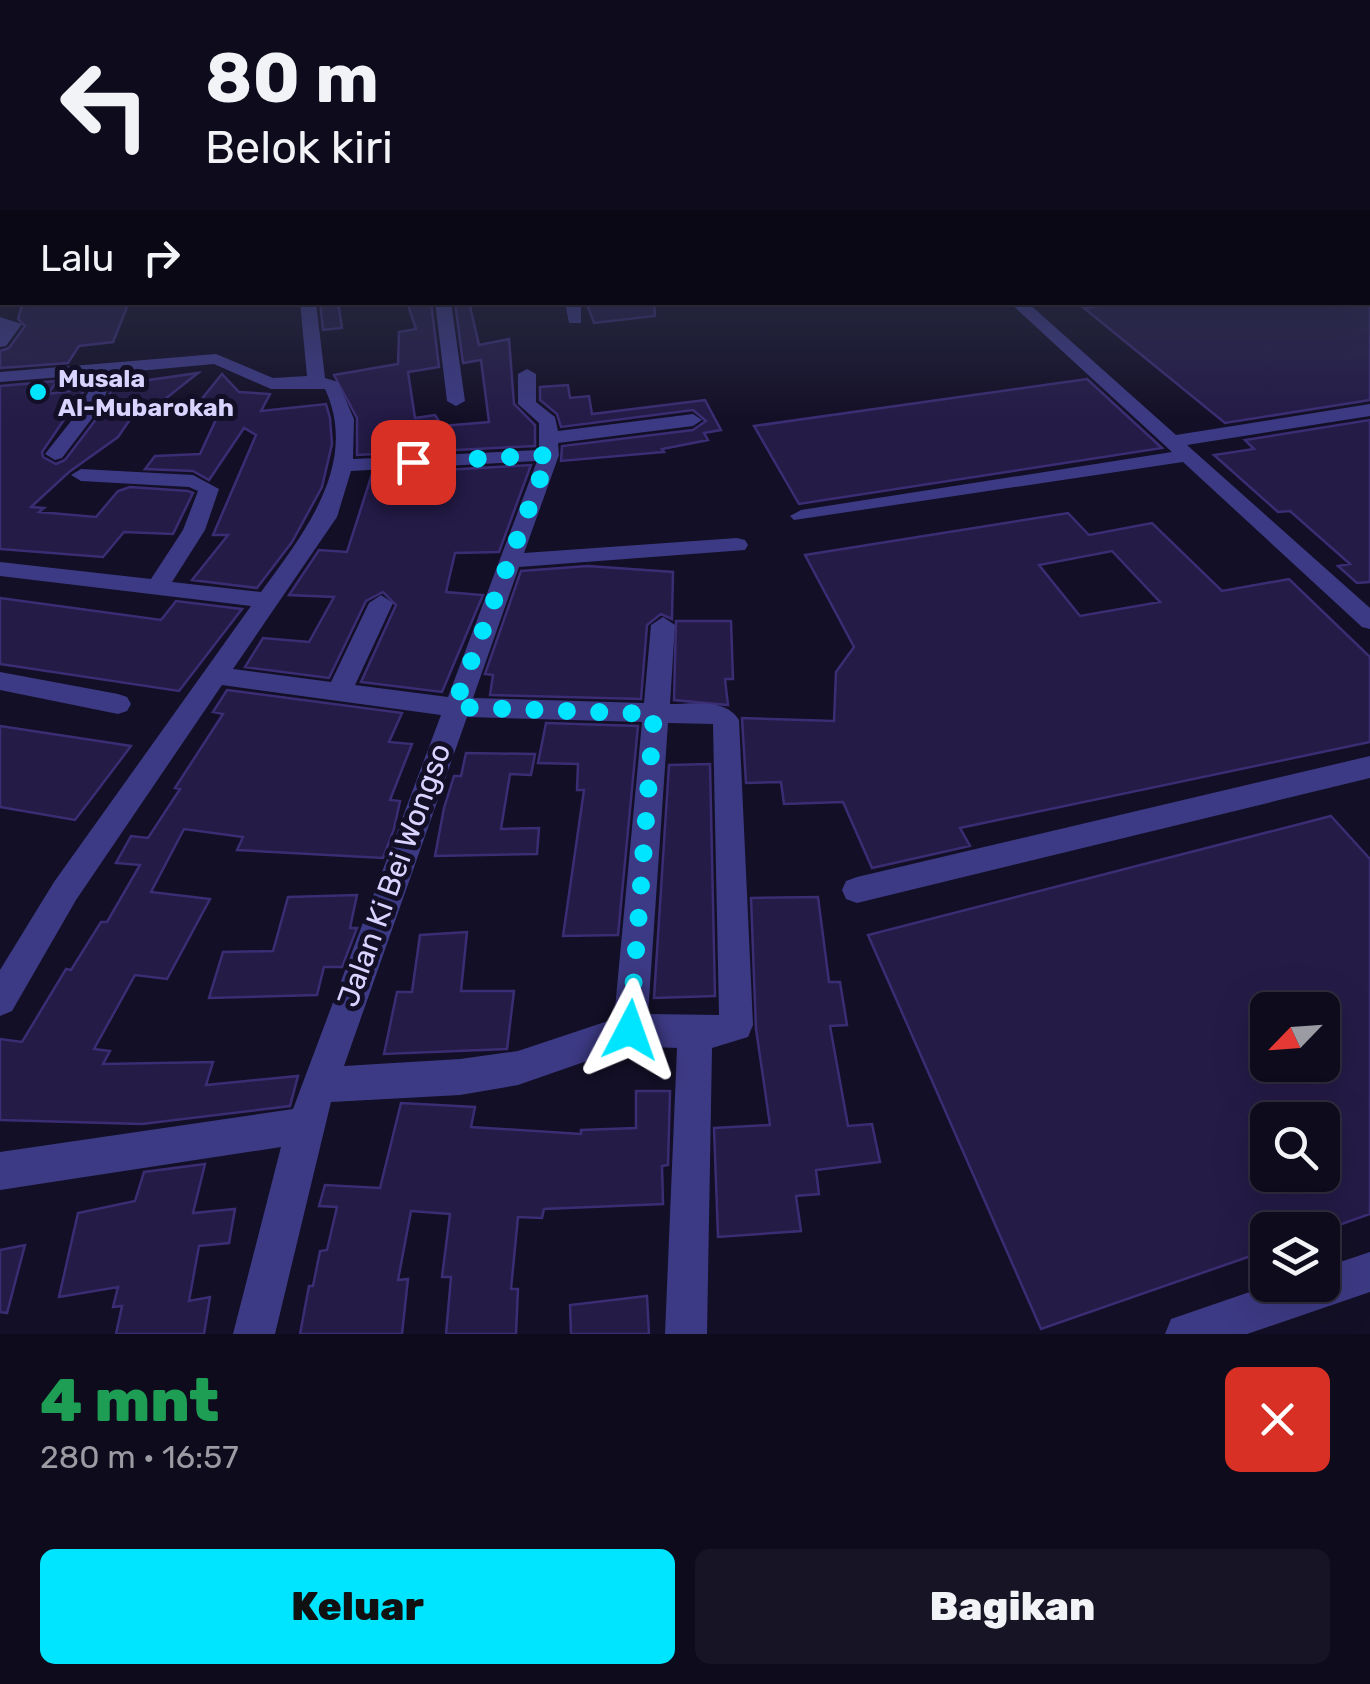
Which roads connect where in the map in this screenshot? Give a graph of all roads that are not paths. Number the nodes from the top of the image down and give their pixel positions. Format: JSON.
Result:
{"nodes":[{"id":1,"x":308,"y":305,"type":"edge"},
{"id":2,"x":444,"y":305,"type":"edge"},
{"id":3,"x":574,"y":305,"type":"edge"},
{"id":4,"x":1021,"y":305,"type":"edge"},
{"id":5,"x":576,"y":320,"type":"dead end"},
{"id":6,"x":0,"y":322,"type":"edge"},
{"id":7,"x":0,"y":342,"type":"edge"},
{"id":8,"x":110,"y":366,"type":"junction"},
{"id":9,"x":527,"y":374,"type":"dead end"},
{"id":10,"x":0,"y":378,"type":"edge"},
{"id":11,"x":316,"y":381,"type":"junction"},
{"id":12,"x":456,"y":400,"type":"dead end"},
{"id":13,"x":1370,"y":410,"type":"edge"},
{"id":14,"x":693,"y":420,"type":"dead end"},
{"id":15,"x":550,"y":447,"type":"junction"},
{"id":16,"x":1178,"y":449,"type":"junction"},
{"id":17,"x":55,"y":454,"type":"dead end"},
{"id":18,"x":344,"y":466,"type":"junction"},
{"id":19,"x":81,"y":475,"type":"dead end"},
{"id":20,"x":801,"y":516,"type":"dead end"},
{"id":21,"x":737,"y":545,"type":"dead end"},
{"id":22,"x":511,"y":562,"type":"junction"},
{"id":23,"x":0,"y":569,"type":"edge"},
{"id":24,"x":156,"y":589,"type":"junction"},
{"id":25,"x":271,"y":601,"type":"junction"},
{"id":26,"x":380,"y":603,"type":"dead end"},
{"id":27,"x":1370,"y":621,"type":"edge"},
{"id":28,"x":663,"y":625,"type":"dead end"},
{"id":29,"x":218,"y":676,"type":"junction"},
{"id":30,"x":0,"y":681,"type":"edge"},
{"id":31,"x":339,"y":692,"type":"junction"},
{"id":32,"x":118,"y":704,"type":"dead end"},
{"id":33,"x":454,"y":707,"type":"junction"},
{"id":34,"x":654,"y":714,"type":"junction"},
{"id":35,"x":1370,"y":767,"type":"edge"},
{"id":36,"x":857,"y":890,"type":"dead end"},
{"id":37,"x":0,"y":1000,"type":"edge"},
{"id":38,"x":630,"y":1030,"type":"junction"},
{"id":39,"x":696,"y":1030,"type":"junction"},
{"id":40,"x":319,"y":1084,"type":"junction"},
{"id":41,"x":305,"y":1124,"type":"junction"},
{"id":42,"x":0,"y":1172,"type":"edge"},
{"id":43,"x":1370,"y":1272,"type":"edge"},
{"id":44,"x":254,"y":1334,"type":"edge"},
{"id":45,"x":686,"y":1334,"type":"edge"},
{"id":46,"x":1186,"y":1334,"type":"edge"}],
"edges":[{"from":1,"to":11,"type":"street"},
{"from":2,"to":12,"type":"street"},
{"from":3,"to":5,"type":"street"},
{"from":4,"to":16,"type":"street"},
{"from":6,"to":7,"type":"street"},
{"from":8,"to":10,"type":"street"},
{"from":8,"to":11,"type":"street"},
{"from":8,"to":17,"type":"street"},
{"from":9,"to":15,"type":"street"},
{"from":11,"to":18,"type":"street"},
{"from":13,"to":16,"type":"street"},
{"from":14,"to":15,"type":"street"},
{"from":15,"to":18,"type":"street"},
{"from":15,"to":22,"type":"street","name":"Jalan Ki Bei Wongso"},
{"from":16,"to":20,"type":"street"},
{"from":16,"to":27,"type":"street"},
{"from":18,"to":25,"type":"street"},
{"from":19,"to":24,"type":"street"},
{"from":21,"to":22,"type":"street"},
{"from":22,"to":33,"type":"street","name":"Jalan Ki Bei Wongso"},
{"from":23,"to":24,"type":"street"},
{"from":24,"to":25,"type":"street"},
{"from":25,"to":29,"type":"street"},
{"from":26,"to":31,"type":"street"},
{"from":28,"to":34,"type":"street"},
{"from":29,"to":31,"type":"street"},
{"from":29,"to":37,"type":"street"},
{"from":30,"to":32,"type":"street"},
{"from":31,"to":33,"type":"street"},
{"from":33,"to":34,"type":"street"},
{"from":33,"to":40,"type":"street","name":"Jalan Ki Bei Wongso"},
{"from":34,"to":38,"type":"street"},
{"from":34,"to":39,"type":"street"},
{"from":35,"to":36,"type":"street"},
{"from":38,"to":39,"type":"street"},
{"from":38,"to":40,"type":"street"},
{"from":39,"to":45,"type":"street"},
{"from":40,"to":41,"type":"street","name":"Jalan Ki Bei Wongso"},
{"from":41,"to":42,"type":"street"},
{"from":41,"to":44,"type":"street","name":"Jalan Ki Bei Wongso"},
{"from":43,"to":46,"type":"street"}]}
